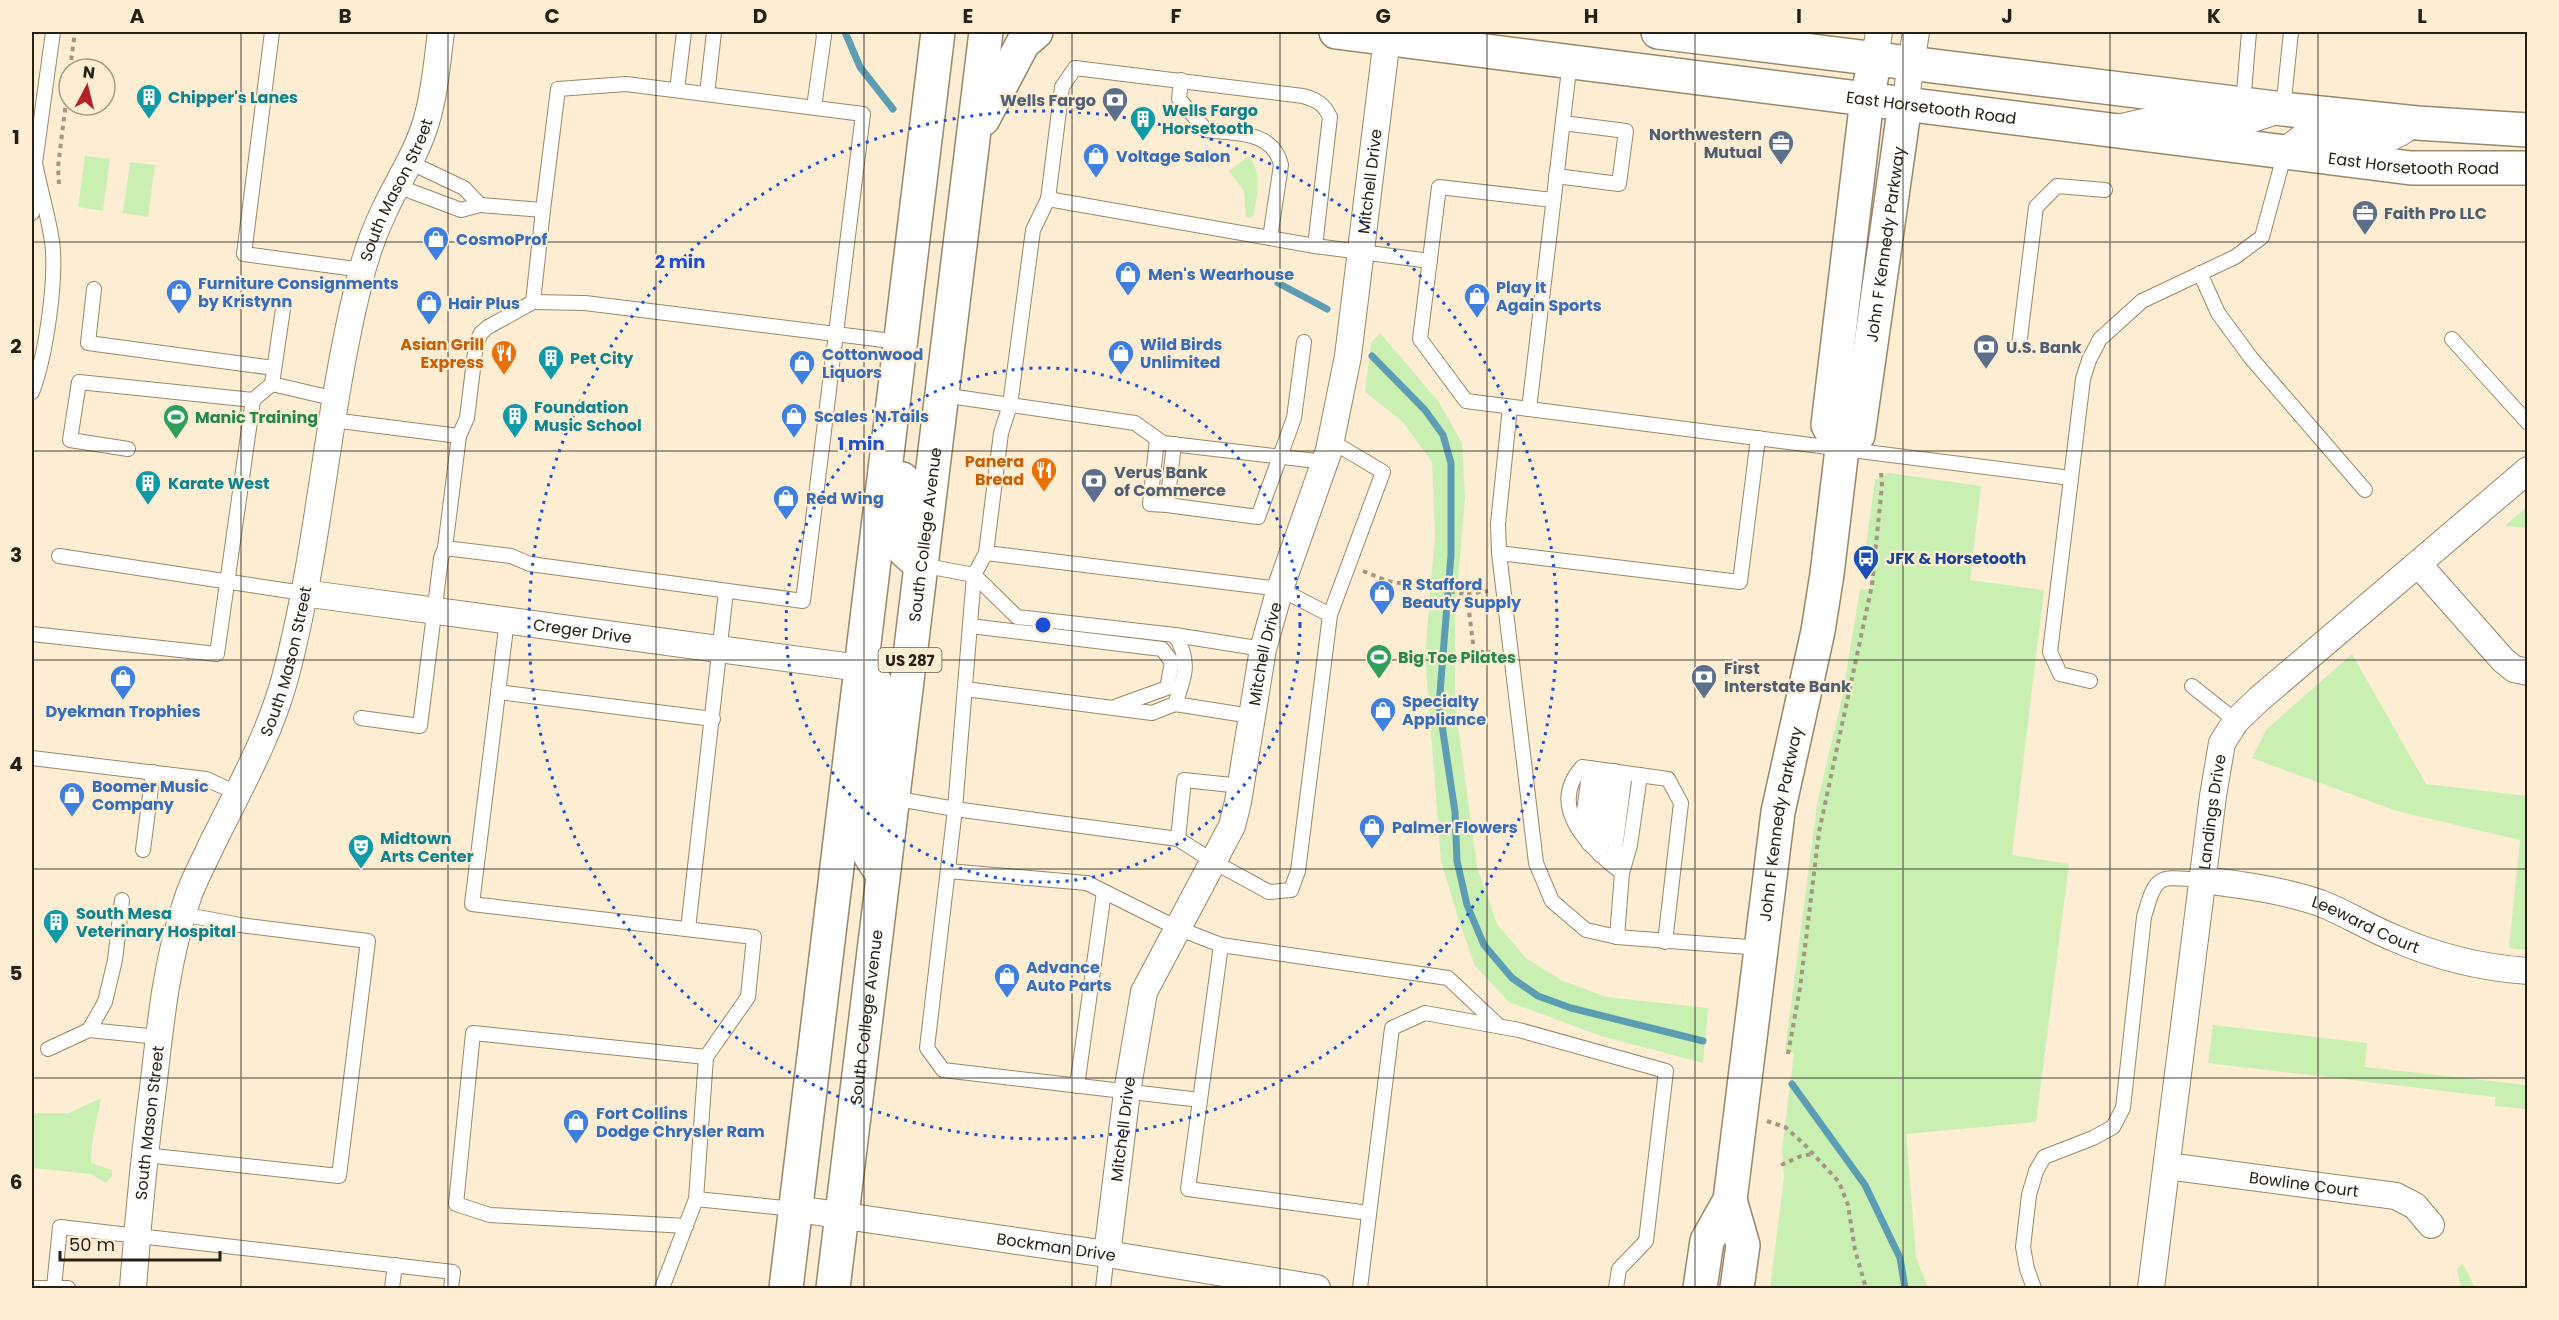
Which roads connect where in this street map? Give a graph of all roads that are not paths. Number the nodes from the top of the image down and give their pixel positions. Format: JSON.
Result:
{"nodes":[{"id":1,"x":53,"y":32,"type":"edge"},
{"id":2,"x":272,"y":32,"type":"edge"},
{"id":3,"x":441,"y":32,"type":"edge"},
{"id":4,"x":684,"y":32,"type":"edge"},
{"id":5,"x":714,"y":32,"type":"edge"},
{"id":6,"x":823,"y":32,"type":"edge"},
{"id":7,"x":938,"y":32,"type":"edge"},
{"id":8,"x":986,"y":32,"type":"edge"},
{"id":9,"x":1036,"y":32,"type":"edge"},
{"id":10,"x":1336,"y":32,"type":"edge"},
{"id":11,"x":1658,"y":32,"type":"edge"},
{"id":12,"x":1916,"y":32,"type":"edge"},
{"id":13,"x":2250,"y":32,"type":"edge"},
{"id":14,"x":2292,"y":32,"type":"edge"},
{"id":15,"x":1393,"y":35,"type":"edge"},
{"id":16,"x":1877,"y":45,"type":"edge"},
{"id":17,"x":1570,"y":61,"type":"junction"},
{"id":18,"x":1912,"y":64,"type":"junction"},
{"id":19,"x":1181,"y":80,"type":"junction"},
{"id":20,"x":677,"y":90,"type":"junction"},
{"id":21,"x":707,"y":94,"type":"junction"},
{"id":22,"x":1867,"y":99,"type":"junction"},
{"id":23,"x":1905,"y":104,"type":"junction"},
{"id":24,"x":2243,"y":105,"type":"junction"},
{"id":25,"x":814,"y":107,"type":"junction"},
{"id":26,"x":2283,"y":109,"type":"junction"},
{"id":27,"x":1563,"y":123,"type":"junction"},
{"id":28,"x":2416,"y":123,"type":"junction"},
{"id":29,"x":2110,"y":129,"type":"junction"},
{"id":30,"x":2528,"y":130,"type":"edge"},
{"id":31,"x":973,"y":136,"type":"junction"},
{"id":32,"x":2285,"y":152,"type":"junction"},
{"id":33,"x":409,"y":162,"type":"junction"},
{"id":34,"x":35,"y":163,"type":"junction"},
{"id":35,"x":2528,"y":168,"type":"edge"},
{"id":36,"x":1556,"y":176,"type":"junction"},
{"id":37,"x":397,"y":186,"type":"junction"},
{"id":38,"x":2105,"y":190,"type":"dead end"},
{"id":39,"x":1048,"y":199,"type":"junction"},
{"id":40,"x":1553,"y":200,"type":"junction"},
{"id":41,"x":480,"y":205,"type":"junction"},
{"id":42,"x":543,"y":210,"type":"junction"},
{"id":43,"x":32,"y":213,"type":"edge"},
{"id":44,"x":1270,"y":238,"type":"junction"},
{"id":45,"x":1315,"y":246,"type":"junction"},
{"id":46,"x":1361,"y":252,"type":"junction"},
{"id":47,"x":1430,"y":261,"type":"junction"},
{"id":48,"x":363,"y":270,"type":"junction"},
{"id":49,"x":2200,"y":273,"type":"junction"},
{"id":50,"x":94,"y":289,"type":"dead end"},
{"id":51,"x":533,"y":302,"type":"junction"},
{"id":52,"x":283,"y":309,"type":"dead end"},
{"id":53,"x":834,"y":334,"type":"junction"},
{"id":54,"x":2452,"y":339,"type":"dead end"},
{"id":55,"x":901,"y":342,"type":"junction"},
{"id":56,"x":1304,"y":342,"type":"dead end"},
{"id":57,"x":2019,"y":346,"type":"dead end"},
{"id":58,"x":274,"y":368,"type":"junction"},
{"id":59,"x":272,"y":384,"type":"junction"},
{"id":60,"x":32,"y":392,"type":"edge"},
{"id":61,"x":895,"y":394,"type":"junction"},
{"id":62,"x":942,"y":395,"type":"junction"},
{"id":63,"x":253,"y":399,"type":"junction"},
{"id":64,"x":1010,"y":405,"type":"junction"},
{"id":65,"x":1510,"y":407,"type":"junction"},
{"id":66,"x":1529,"y":409,"type":"junction"},
{"id":67,"x":334,"y":410,"type":"junction"},
{"id":68,"x":2528,"y":423,"type":"edge"},
{"id":69,"x":459,"y":436,"type":"junction"},
{"id":70,"x":1758,"y":438,"type":"junction"},
{"id":71,"x":1157,"y":439,"type":"junction"},
{"id":72,"x":1174,"y":444,"type":"junction"},
{"id":73,"x":128,"y":448,"type":"dead end"},
{"id":74,"x":1842,"y":449,"type":"junction"},
{"id":75,"x":1328,"y":452,"type":"junction"},
{"id":76,"x":1281,"y":457,"type":"junction"},
{"id":77,"x":2528,"y":470,"type":"edge"},
{"id":78,"x":2071,"y":478,"type":"junction"},
{"id":79,"x":2365,"y":490,"type":"dead end"},
{"id":80,"x":1167,"y":505,"type":"junction"},
{"id":81,"x":445,"y":548,"type":"junction"},
{"id":82,"x":986,"y":553,"type":"junction"},
{"id":83,"x":1499,"y":553,"type":"junction"},
{"id":84,"x":58,"y":556,"type":"dead end"},
{"id":85,"x":921,"y":565,"type":"junction"},
{"id":86,"x":2419,"y":565,"type":"junction"},
{"id":87,"x":974,"y":575,"type":"junction"},
{"id":88,"x":229,"y":581,"type":"junction"},
{"id":89,"x":1280,"y":589,"type":"junction"},
{"id":90,"x":726,"y":591,"type":"junction"},
{"id":91,"x":303,"y":593,"type":"junction"},
{"id":92,"x":434,"y":610,"type":"junction"},
{"id":93,"x":1330,"y":615,"type":"junction"},
{"id":94,"x":507,"y":620,"type":"junction"},
{"id":95,"x":970,"y":626,"type":"junction"},
{"id":96,"x":32,"y":634,"type":"edge"},
{"id":97,"x":1175,"y":635,"type":"junction"},
{"id":98,"x":719,"y":649,"type":"junction"},
{"id":99,"x":1263,"y":649,"type":"junction"},
{"id":100,"x":861,"y":667,"type":"junction"},
{"id":101,"x":2528,"y":672,"type":"edge"},
{"id":102,"x":2090,"y":681,"type":"dead end"},
{"id":103,"x":2192,"y":686,"type":"dead end"},
{"id":104,"x":965,"y":689,"type":"junction"},
{"id":105,"x":498,"y":692,"type":"junction"},
{"id":106,"x":1175,"y":704,"type":"junction"},
{"id":107,"x":1112,"y":708,"type":"junction"},
{"id":108,"x":1251,"y":716,"type":"junction"},
{"id":109,"x":361,"y":718,"type":"dead end"},
{"id":110,"x":713,"y":719,"type":"junction"},
{"id":111,"x":2236,"y":721,"type":"junction"},
{"id":112,"x":32,"y":758,"type":"edge"},
{"id":113,"x":1608,"y":770,"type":"junction"},
{"id":114,"x":153,"y":772,"type":"junction"},
{"id":115,"x":1640,"y":775,"type":"junction"},
{"id":116,"x":1241,"y":786,"type":"junction"},
{"id":117,"x":237,"y":793,"type":"junction"},
{"id":118,"x":893,"y":798,"type":"junction"},
{"id":119,"x":955,"y":809,"type":"junction"},
{"id":120,"x":1178,"y":838,"type":"junction"},
{"id":121,"x":1585,"y":839,"type":"junction"},
{"id":122,"x":143,"y":850,"type":"dead end"},
{"id":123,"x":1600,"y":855,"type":"junction"},
{"id":124,"x":1214,"y":862,"type":"junction"},
{"id":125,"x":1617,"y":869,"type":"junction"},
{"id":126,"x":948,"y":871,"type":"junction"},
{"id":127,"x":884,"y":876,"type":"junction"},
{"id":128,"x":2203,"y":880,"type":"junction"},
{"id":129,"x":1104,"y":892,"type":"junction"},
{"id":130,"x":122,"y":900,"type":"dead end"},
{"id":131,"x":182,"y":914,"type":"junction"},
{"id":132,"x":1177,"y":928,"type":"junction"},
{"id":133,"x":688,"y":929,"type":"junction"},
{"id":134,"x":1617,"y":937,"type":"junction"},
{"id":135,"x":1665,"y":942,"type":"junction"},
{"id":136,"x":1221,"y":945,"type":"junction"},
{"id":137,"x":1761,"y":948,"type":"junction"},
{"id":138,"x":2528,"y":971,"type":"edge"},
{"id":139,"x":1499,"y":1026,"type":"junction"},
{"id":140,"x":89,"y":1030,"type":"junction"},
{"id":141,"x":159,"y":1036,"type":"junction"},
{"id":142,"x":48,"y":1049,"type":"dead end"},
{"id":143,"x":706,"y":1057,"type":"junction"},
{"id":144,"x":1077,"y":1086,"type":"junction"},
{"id":145,"x":1127,"y":1092,"type":"junction"},
{"id":146,"x":1200,"y":1100,"type":"junction"},
{"id":147,"x":145,"y":1155,"type":"junction"},
{"id":148,"x":2167,"y":1166,"type":"junction"},
{"id":149,"x":696,"y":1199,"type":"junction"},
{"id":150,"x":1730,"y":1200,"type":"junction"},
{"id":151,"x":797,"y":1209,"type":"junction"},
{"id":152,"x":1369,"y":1213,"type":"junction"},
{"id":153,"x":842,"y":1215,"type":"junction"},
{"id":154,"x":2431,"y":1225,"type":"dead end"},
{"id":155,"x":686,"y":1226,"type":"junction"},
{"id":156,"x":137,"y":1234,"type":"junction"},
{"id":157,"x":1107,"y":1254,"type":"junction"},
{"id":158,"x":395,"y":1265,"type":"junction"},
{"id":159,"x":32,"y":1288,"type":"edge"},
{"id":160,"x":61,"y":1288,"type":"edge"},
{"id":161,"x":133,"y":1288,"type":"edge"},
{"id":162,"x":392,"y":1288,"type":"edge"},
{"id":163,"x":451,"y":1288,"type":"edge"},
{"id":164,"x":662,"y":1288,"type":"edge"},
{"id":165,"x":786,"y":1288,"type":"edge"},
{"id":166,"x":833,"y":1288,"type":"edge"},
{"id":167,"x":1103,"y":1288,"type":"edge"},
{"id":168,"x":1317,"y":1288,"type":"edge"},
{"id":169,"x":1360,"y":1288,"type":"edge"},
{"id":170,"x":1616,"y":1288,"type":"edge"},
{"id":171,"x":1700,"y":1288,"type":"edge"},
{"id":172,"x":1737,"y":1288,"type":"edge"},
{"id":173,"x":2034,"y":1288,"type":"edge"},
{"id":174,"x":2151,"y":1288,"type":"edge"}],
"edges":[{"from":1,"to":34,"type":"lane"},
{"from":2,"to":48,"type":"lane"},
{"from":3,"to":33,"type":"street","name":"South Mason Street"},
{"from":4,"to":20,"type":"lane"},
{"from":5,"to":21,"type":"lane"},
{"from":6,"to":25,"type":"lane"},
{"from":7,"to":55,"type":"main road","number":"US 287"},
{"from":8,"to":31,"type":"main road","name":"South College Avenue","number":"US 287"},
{"from":9,"to":31,"type":"main road"},
{"from":10,"to":15,"type":"main road","name":"East Horsetooth Road"},
{"from":11,"to":16,"type":"main road"},
{"from":12,"to":18,"type":"street","name":"John F Kennedy Parkway"},
{"from":13,"to":24,"type":"lane"},
{"from":14,"to":26,"type":"lane"},
{"from":15,"to":17,"type":"main road","name":"East Horsetooth Road"},
{"from":15,"to":46,"type":"street","name":"Mitchell Drive"},
{"from":16,"to":18,"type":"main road"},
{"from":16,"to":22,"type":"main road","name":"John F Kennedy Parkway"},
{"from":17,"to":22,"type":"main road","name":"East Horsetooth Road"},
{"from":17,"to":27,"type":"lane"},
{"from":18,"to":23,"type":"street","name":"John F Kennedy Parkway"},
{"from":18,"to":24,"type":"main road"},
{"from":19,"to":39,"type":"lane"},
{"from":19,"to":44,"type":"lane"},
{"from":19,"to":45,"type":"lane"},
{"from":20,"to":21,"type":"lane"},
{"from":20,"to":42,"type":"lane"},
{"from":21,"to":25,"type":"lane"},
{"from":22,"to":23,"type":"main road","name":"East Horsetooth Road"},
{"from":22,"to":74,"type":"main road","name":"John F Kennedy Parkway"},
{"from":23,"to":29,"type":"main road","name":"East Horsetooth Road"},
{"from":23,"to":74,"type":"main road","name":"John F Kennedy Parkway"},
{"from":24,"to":26,"type":"main road"},
{"from":25,"to":53,"type":"lane"},
{"from":26,"to":28,"type":"main road"},
{"from":26,"to":29,"type":"street"},
{"from":27,"to":36,"type":"lane"},
{"from":27,"to":36,"type":"lane"},
{"from":28,"to":30,"type":"main road"},
{"from":28,"to":32,"type":"street"},
{"from":29,"to":32,"type":"main road","name":"East Horsetooth Road"},
{"from":31,"to":62,"type":"main road","name":"South College Avenue","number":"US 287"},
{"from":32,"to":35,"type":"main road","name":"East Horsetooth Road"},
{"from":32,"to":49,"type":"lane"},
{"from":33,"to":37,"type":"street","name":"South Mason Street"},
{"from":33,"to":41,"type":"lane"},
{"from":34,"to":43,"type":"lane"},
{"from":34,"to":60,"type":"lane"},
{"from":36,"to":40,"type":"lane"},
{"from":37,"to":41,"type":"lane"},
{"from":37,"to":48,"type":"street","name":"South Mason Street"},
{"from":38,"to":57,"type":"lane"},
{"from":39,"to":44,"type":"lane"},
{"from":39,"to":64,"type":"lane"},
{"from":40,"to":47,"type":"lane"},
{"from":40,"to":66,"type":"lane"},
{"from":41,"to":42,"type":"lane"},
{"from":42,"to":51,"type":"lane"},
{"from":44,"to":45,"type":"lane"},
{"from":45,"to":46,"type":"lane"},
{"from":46,"to":47,"type":"lane"},
{"from":46,"to":75,"type":"street","name":"Mitchell Drive"},
{"from":47,"to":65,"type":"lane"},
{"from":48,"to":67,"type":"street","name":"South Mason Street"},
{"from":49,"to":78,"type":"lane"},
{"from":49,"to":79,"type":"lane"},
{"from":50,"to":58,"type":"lane"},
{"from":51,"to":53,"type":"lane"},
{"from":51,"to":69,"type":"lane"},
{"from":52,"to":58,"type":"lane"},
{"from":53,"to":55,"type":"lane"},
{"from":53,"to":90,"type":"lane"},
{"from":54,"to":68,"type":"lane"},
{"from":55,"to":61,"type":"main road","number":"US 287"},
{"from":56,"to":76,"type":"lane"},
{"from":58,"to":59,"type":"lane"},
{"from":59,"to":63,"type":"lane"},
{"from":59,"to":67,"type":"lane"},
{"from":61,"to":85,"type":"main road"},
{"from":61,"to":100,"type":"main road","number":"US 287"},
{"from":62,"to":64,"type":"lane"},
{"from":62,"to":85,"type":"main road","name":"South College Avenue","number":"US 287"},
{"from":63,"to":73,"type":"lane"},
{"from":63,"to":88,"type":"lane"},
{"from":64,"to":71,"type":"lane"},
{"from":64,"to":82,"type":"lane"},
{"from":65,"to":66,"type":"lane"},
{"from":65,"to":83,"type":"lane"},
{"from":66,"to":70,"type":"lane"},
{"from":67,"to":69,"type":"lane"},
{"from":67,"to":91,"type":"street","name":"South Mason Street"},
{"from":69,"to":81,"type":"lane"},
{"from":70,"to":74,"type":"lane"},
{"from":70,"to":83,"type":"lane"},
{"from":71,"to":72,"type":"lane"},
{"from":71,"to":80,"type":"lane"},
{"from":72,"to":76,"type":"lane"},
{"from":72,"to":80,"type":"lane"},
{"from":74,"to":78,"type":"lane"},
{"from":74,"to":137,"type":"main road","name":"John F Kennedy Parkway"},
{"from":75,"to":76,"type":"lane"},
{"from":75,"to":89,"type":"street","name":"Mitchell Drive"},
{"from":75,"to":93,"type":"lane"},
{"from":76,"to":80,"type":"lane"},
{"from":77,"to":86,"type":"street","name":"Landings Drive"},
{"from":78,"to":102,"type":"lane"},
{"from":81,"to":90,"type":"lane"},
{"from":81,"to":92,"type":"lane"},
{"from":82,"to":87,"type":"lane"},
{"from":82,"to":89,"type":"lane"},
{"from":83,"to":134,"type":"lane"},
{"from":84,"to":88,"type":"lane"},
{"from":85,"to":87,"type":"lane"},
{"from":85,"to":118,"type":"main road","name":"South College Avenue","number":"US 287"},
{"from":86,"to":101,"type":"street"},
{"from":86,"to":111,"type":"street","name":"Landings Drive"},
{"from":87,"to":95,"type":"lane"},
{"from":87,"to":97,"type":"lane"},
{"from":88,"to":91,"type":"lane"},
{"from":88,"to":96,"type":"lane"},
{"from":89,"to":93,"type":"lane"},
{"from":89,"to":99,"type":"street","name":"Mitchell Drive"},
{"from":90,"to":98,"type":"lane"},
{"from":91,"to":92,"type":"street","name":"Creger Drive"},
{"from":91,"to":117,"type":"street","name":"South Mason Street"},
{"from":92,"to":94,"type":"street","name":"Creger Drive"},
{"from":92,"to":109,"type":"lane"},
{"from":93,"to":124,"type":"lane"},
{"from":94,"to":98,"type":"street","name":"Creger Drive"},
{"from":94,"to":105,"type":"lane"},
{"from":95,"to":104,"type":"lane"},
{"from":95,"to":107,"type":"lane"},
{"from":97,"to":99,"type":"lane"},
{"from":97,"to":106,"type":"lane"},
{"from":98,"to":100,"type":"street","name":"Creger Drive"},
{"from":98,"to":110,"type":"lane"},
{"from":99,"to":108,"type":"street","name":"Mitchell Drive"},
{"from":100,"to":127,"type":"main road"},
{"from":100,"to":151,"type":"main road","number":"US 287"},
{"from":103,"to":111,"type":"lane"},
{"from":104,"to":107,"type":"lane"},
{"from":104,"to":119,"type":"lane"},
{"from":105,"to":110,"type":"lane"},
{"from":105,"to":133,"type":"lane"},
{"from":106,"to":107,"type":"lane"},
{"from":106,"to":108,"type":"lane"},
{"from":108,"to":116,"type":"street","name":"Mitchell Drive"},
{"from":110,"to":133,"type":"lane"},
{"from":111,"to":128,"type":"street","name":"Landings Drive"},
{"from":112,"to":114,"type":"lane"},
{"from":113,"to":115,"type":"lane"},
{"from":113,"to":121,"type":"lane"},
{"from":113,"to":121,"type":"lane"},
{"from":113,"to":123,"type":"lane"},
{"from":113,"to":125,"type":"lane"},
{"from":114,"to":117,"type":"lane"},
{"from":114,"to":122,"type":"lane"},
{"from":115,"to":125,"type":"lane"},
{"from":115,"to":135,"type":"lane"},
{"from":116,"to":120,"type":"lane"},
{"from":116,"to":124,"type":"street","name":"Mitchell Drive"},
{"from":117,"to":131,"type":"street","name":"South Mason Street"},
{"from":118,"to":119,"type":"lane"},
{"from":118,"to":127,"type":"main road","name":"South College Avenue","number":"US 287"},
{"from":119,"to":120,"type":"lane"},
{"from":119,"to":126,"type":"lane"},
{"from":120,"to":124,"type":"lane"},
{"from":121,"to":123,"type":"lane"},
{"from":123,"to":125,"type":"lane"},
{"from":124,"to":132,"type":"street","name":"Mitchell Drive"},
{"from":125,"to":134,"type":"lane"},
{"from":126,"to":129,"type":"lane"},
{"from":126,"to":144,"type":"lane"},
{"from":127,"to":153,"type":"main road","name":"South College Avenue","number":"US 287"},
{"from":128,"to":138,"type":"street","name":"Leeward Court"},
{"from":128,"to":148,"type":"street","name":"Landings Drive"},
{"from":128,"to":173,"type":"lane"},
{"from":129,"to":132,"type":"lane"},
{"from":129,"to":144,"type":"lane"},
{"from":130,"to":140,"type":"lane"},
{"from":131,"to":141,"type":"street","name":"South Mason Street"},
{"from":131,"to":147,"type":"lane"},
{"from":132,"to":136,"type":"lane"},
{"from":132,"to":145,"type":"street","name":"Mitchell Drive"},
{"from":133,"to":143,"type":"lane"},
{"from":134,"to":135,"type":"lane"},
{"from":135,"to":137,"type":"lane"},
{"from":136,"to":139,"type":"lane"},
{"from":136,"to":146,"type":"lane"},
{"from":137,"to":150,"type":"main road","name":"John F Kennedy Parkway"},
{"from":139,"to":152,"type":"lane"},
{"from":139,"to":170,"type":"lane"},
{"from":140,"to":141,"type":"lane"},
{"from":140,"to":142,"type":"lane"},
{"from":141,"to":147,"type":"street","name":"South Mason Street"},
{"from":143,"to":149,"type":"lane"},
{"from":143,"to":155,"type":"lane"},
{"from":144,"to":145,"type":"lane"},
{"from":145,"to":146,"type":"lane"},
{"from":145,"to":157,"type":"street","name":"Mitchell Drive"},
{"from":146,"to":152,"type":"lane"},
{"from":147,"to":156,"type":"street","name":"South Mason Street"},
{"from":148,"to":154,"type":"street","name":"Bowline Court"},
{"from":148,"to":174,"type":"street","name":"Landings Drive"},
{"from":149,"to":151,"type":"lane"},
{"from":149,"to":155,"type":"lane"},
{"from":150,"to":171,"type":"main road","name":"John F Kennedy Parkway"},
{"from":150,"to":172,"type":"main road","name":"John F Kennedy Parkway"},
{"from":151,"to":153,"type":"street","name":"Bockman Drive"},
{"from":151,"to":165,"type":"main road","number":"US 287"},
{"from":152,"to":169,"type":"lane"},
{"from":153,"to":157,"type":"street","name":"Bockman Drive"},
{"from":153,"to":166,"type":"main road","name":"South College Avenue","number":"US 287"},
{"from":155,"to":164,"type":"lane"},
{"from":156,"to":158,"type":"lane"},
{"from":156,"to":160,"type":"lane"},
{"from":156,"to":161,"type":"street","name":"South Mason Street"},
{"from":157,"to":167,"type":"lane"},
{"from":157,"to":168,"type":"street","name":"Bockman Drive"},
{"from":158,"to":162,"type":"lane"},
{"from":158,"to":163,"type":"lane"},
{"from":159,"to":160,"type":"lane"}]}
